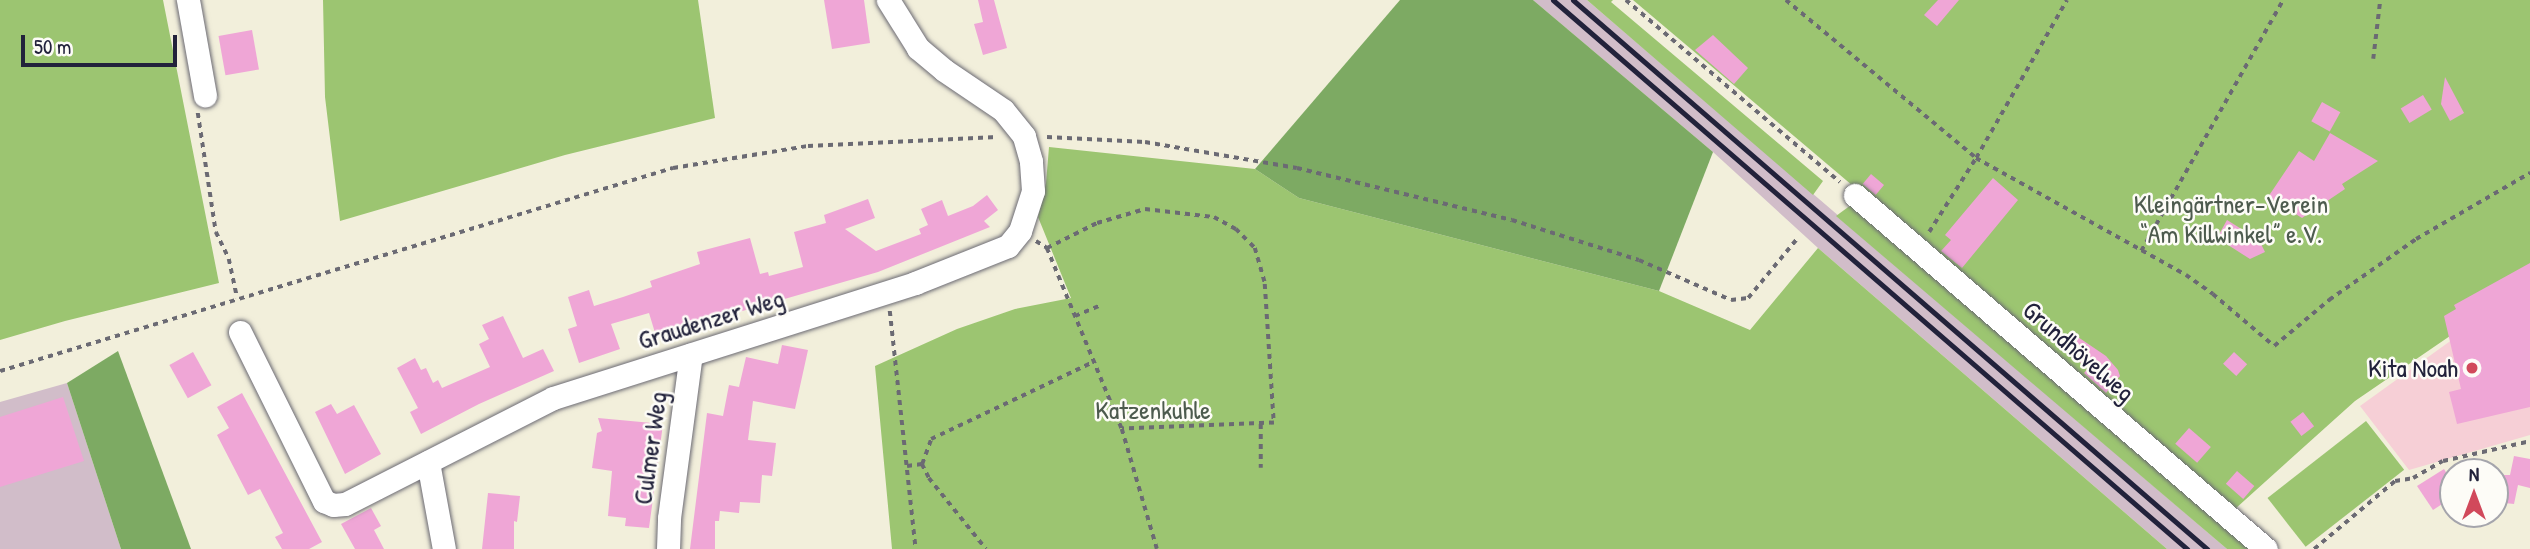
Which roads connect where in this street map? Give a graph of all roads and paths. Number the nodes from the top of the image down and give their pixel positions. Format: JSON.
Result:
{"nodes":[{"id":1,"x":188,"y":0,"type":"edge"},
{"id":2,"x":888,"y":0,"type":"edge"},
{"id":3,"x":1626,"y":0,"type":"edge"},
{"id":4,"x":1786,"y":0,"type":"edge"},
{"id":5,"x":2067,"y":0,"type":"edge"},
{"id":6,"x":2283,"y":0,"type":"edge"},
{"id":7,"x":2380,"y":0,"type":"edge"},
{"id":8,"x":2373,"y":58,"type":"dead end"},
{"id":9,"x":205,"y":95,"type":"joint"},
{"id":10,"x":1024,"y":136,"type":"junction"},
{"id":11,"x":1976,"y":158,"type":"junction"},
{"id":12,"x":2530,"y":173,"type":"edge"},
{"id":13,"x":1849,"y":190,"type":"joint"},
{"id":14,"x":1020,"y":231,"type":"junction"},
{"id":15,"x":1796,"y":240,"type":"dead end"},
{"id":16,"x":1047,"y":248,"type":"junction"},
{"id":17,"x":1918,"y":249,"type":"junction"},
{"id":18,"x":2141,"y":251,"type":"junction"},
{"id":19,"x":887,"y":292,"type":"junction"},
{"id":20,"x":237,"y":298,"type":"junction"},
{"id":21,"x":1101,"y":305,"type":"dead end"},
{"id":22,"x":1075,"y":316,"type":"junction"},
{"id":23,"x":240,"y":332,"type":"dead end"},
{"id":24,"x":691,"y":354,"type":"junction"},
{"id":25,"x":1095,"y":361,"type":"junction"},
{"id":26,"x":0,"y":371,"type":"edge"},
{"id":27,"x":1261,"y":424,"type":"junction"},
{"id":28,"x":1122,"y":429,"type":"junction"},
{"id":29,"x":2530,"y":441,"type":"edge"},
{"id":30,"x":428,"y":462,"type":"junction"},
{"id":31,"x":922,"y":464,"type":"junction"},
{"id":32,"x":907,"y":466,"type":"junction"},
{"id":33,"x":1261,"y":468,"type":"dead end"},
{"id":34,"x":444,"y":549,"type":"edge"},
{"id":35,"x":668,"y":549,"type":"edge"},
{"id":36,"x":916,"y":549,"type":"edge"},
{"id":37,"x":986,"y":549,"type":"edge"},
{"id":38,"x":1157,"y":549,"type":"edge"},
{"id":39,"x":2266,"y":549,"type":"edge"},
{"id":40,"x":2314,"y":549,"type":"edge"}],
"edges":[{"from":1,"to":9,"type":"street"},
{"from":2,"to":10,"type":"street"},
{"from":3,"to":13,"type":"path"},
{"from":4,"to":11,"type":"path"},
{"from":5,"to":11,"type":"path"},
{"from":6,"to":18,"type":"path"},
{"from":7,"to":8,"type":"path"},
{"from":9,"to":20,"type":"path"},
{"from":10,"to":14,"type":"street"},
{"from":10,"to":15,"type":"path"},
{"from":10,"to":20,"type":"path"},
{"from":11,"to":17,"type":"path"},
{"from":11,"to":18,"type":"path"},
{"from":12,"to":18,"type":"path"},
{"from":13,"to":17,"type":"street","name":"Grundhövelweg"},
{"from":14,"to":16,"type":"path"},
{"from":14,"to":19,"type":"street","name":"Graudenzer Weg"},
{"from":16,"to":22,"type":"path"},
{"from":16,"to":27,"type":"path"},
{"from":17,"to":39,"type":"street","name":"Grundhövelweg"},
{"from":19,"to":24,"type":"street","name":"Graudenzer Weg"},
{"from":19,"to":32,"type":"path"},
{"from":20,"to":26,"type":"path"},
{"from":21,"to":22,"type":"path"},
{"from":22,"to":25,"type":"path"},
{"from":23,"to":30,"type":"street","name":"Graudenzer Weg"},
{"from":24,"to":30,"type":"street","name":"Graudenzer Weg"},
{"from":24,"to":35,"type":"street","name":"Culmer Weg"},
{"from":25,"to":28,"type":"path"},
{"from":25,"to":31,"type":"path"},
{"from":27,"to":28,"type":"path"},
{"from":27,"to":33,"type":"path"},
{"from":28,"to":38,"type":"path"},
{"from":29,"to":40,"type":"path"},
{"from":30,"to":34,"type":"street"},
{"from":31,"to":32,"type":"path"},
{"from":31,"to":37,"type":"path"},
{"from":32,"to":36,"type":"path"}]}
